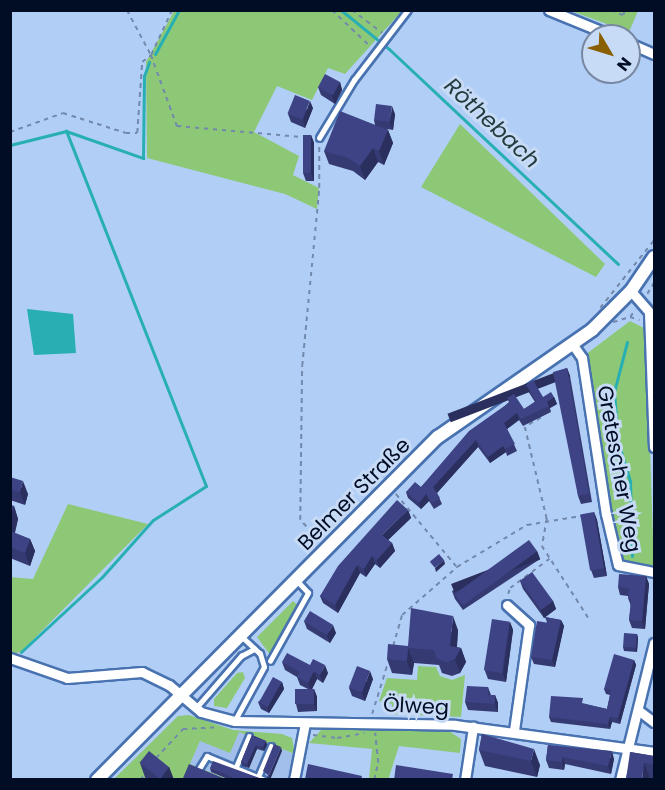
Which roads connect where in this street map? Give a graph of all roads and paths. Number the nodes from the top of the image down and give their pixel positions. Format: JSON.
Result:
{"nodes":[{"id":1,"x":127,"y":10,"type":"edge"},
{"id":2,"x":172,"y":10,"type":"edge"},
{"id":3,"x":332,"y":10,"type":"edge"},
{"id":4,"x":352,"y":10,"type":"edge"},
{"id":5,"x":408,"y":10,"type":"edge"},
{"id":6,"x":549,"y":10,"type":"edge"},
{"id":7,"x":611,"y":10,"type":"edge"},
{"id":8,"x":625,"y":10,"type":"edge"},
{"id":9,"x":584,"y":24,"type":"edge"},
{"id":10,"x":387,"y":39,"type":"junction"},
{"id":11,"x":377,"y":51,"type":"junction"},
{"id":12,"x":151,"y":55,"type":"junction"},
{"id":13,"x":10,"y":132,"type":"edge"},
{"id":14,"x":319,"y":138,"type":"junction"},
{"id":15,"x":654,"y":240,"type":"edge"},
{"id":16,"x":654,"y":257,"type":"edge"},
{"id":17,"x":654,"y":283,"type":"edge"},
{"id":18,"x":631,"y":291,"type":"junction"},
{"id":19,"x":654,"y":292,"type":"edge"},
{"id":20,"x":598,"y":306,"type":"dead end"},
{"id":21,"x":641,"y":320,"type":"dead end"},
{"id":22,"x":615,"y":325,"type":"dead end"},
{"id":23,"x":573,"y":345,"type":"junction"},
{"id":24,"x":541,"y":418,"type":"dead end"},
{"id":25,"x":654,"y":447,"type":"edge"},
{"id":26,"x":388,"y":486,"type":"junction"},
{"id":27,"x":582,"y":516,"type":"edge"},
{"id":28,"x":548,"y":519,"type":"junction"},
{"id":29,"x":327,"y":548,"type":"junction"},
{"id":30,"x":550,"y":559,"type":"junction"},
{"id":31,"x":457,"y":567,"type":"junction"},
{"id":32,"x":654,"y":572,"type":"edge"},
{"id":33,"x":295,"y":580,"type":"junction"},
{"id":34,"x":507,"y":605,"type":"joint"},
{"id":35,"x":589,"y":619,"type":"dead end"},
{"id":36,"x":239,"y":634,"type":"junction"},
{"id":37,"x":654,"y":643,"type":"edge"},
{"id":38,"x":392,"y":647,"type":"edge"},
{"id":39,"x":254,"y":649,"type":"junction"},
{"id":40,"x":10,"y":658,"type":"edge"},
{"id":41,"x":389,"y":658,"type":"edge"},
{"id":42,"x":270,"y":661,"type":"dead end"},
{"id":43,"x":181,"y":695,"type":"junction"},
{"id":44,"x":196,"y":708,"type":"junction"},
{"id":45,"x":638,"y":710,"type":"junction"},
{"id":46,"x":235,"y":721,"type":"junction"},
{"id":47,"x":370,"y":721,"type":"junction"},
{"id":48,"x":654,"y":722,"type":"edge"},
{"id":49,"x":305,"y":723,"type":"junction"},
{"id":50,"x":473,"y":727,"type":"junction"},
{"id":51,"x":514,"y":731,"type":"junction"},
{"id":52,"x":303,"y":734,"type":"junction"},
{"id":53,"x":249,"y":737,"type":"edge"},
{"id":54,"x":629,"y":746,"type":"junction"},
{"id":55,"x":271,"y":747,"type":"edge"},
{"id":56,"x":654,"y":752,"type":"edge"},
{"id":57,"x":152,"y":764,"type":"edge"},
{"id":58,"x":236,"y":767,"type":"junction"},
{"id":59,"x":146,"y":772,"type":"edge"},
{"id":60,"x":258,"y":777,"type":"junction"},
{"id":61,"x":97,"y":780,"type":"edge"},
{"id":62,"x":140,"y":780,"type":"edge"},
{"id":63,"x":192,"y":780,"type":"edge"},
{"id":64,"x":265,"y":780,"type":"edge"},
{"id":65,"x":294,"y":780,"type":"edge"},
{"id":66,"x":374,"y":780,"type":"edge"},
{"id":67,"x":465,"y":780,"type":"edge"},
{"id":68,"x":620,"y":780,"type":"edge"}],
"edges":[{"from":1,"to":12,"type":"path"},
{"from":2,"to":12,"type":"path"},
{"from":3,"to":11,"type":"path"},
{"from":4,"to":10,"type":"path"},
{"from":5,"to":10,"type":"lane"},
{"from":6,"to":9,"type":"street"},
{"from":7,"to":8,"type":"path"},
{"from":10,"to":11,"type":"lane"},
{"from":11,"to":14,"type":"lane"},
{"from":12,"to":13,"type":"path"},
{"from":12,"to":14,"type":"path"},
{"from":14,"to":29,"type":"path"},
{"from":15,"to":20,"type":"path"},
{"from":16,"to":18,"type":"street","name":"Belmer Straße"},
{"from":17,"to":19,"type":"path"},
{"from":18,"to":23,"type":"street","name":"Belmer Straße"},
{"from":18,"to":25,"type":"street","name":"Gretescher Weg"},
{"from":21,"to":22,"type":"path"},
{"from":23,"to":26,"type":"street","name":"Belmer Straße"},
{"from":23,"to":32,"type":"street","name":"Gretescher Weg"},
{"from":24,"to":28,"type":"path"},
{"from":26,"to":29,"type":"street","name":"Belmer Straße"},
{"from":26,"to":31,"type":"path"},
{"from":27,"to":28,"type":"path"},
{"from":28,"to":30,"type":"path"},
{"from":28,"to":31,"type":"path"},
{"from":29,"to":33,"type":"street","name":"Belmer Straße"},
{"from":30,"to":34,"type":"path"},
{"from":30,"to":35,"type":"path"},
{"from":31,"to":38,"type":"path"},
{"from":33,"to":36,"type":"street","name":"Belmer Straße"},
{"from":33,"to":42,"type":"lane"},
{"from":34,"to":51,"type":"street"},
{"from":36,"to":39,"type":"lane"},
{"from":36,"to":43,"type":"street","name":"Belmer Straße"},
{"from":37,"to":45,"type":"street"},
{"from":39,"to":44,"type":"lane"},
{"from":39,"to":46,"type":"lane"},
{"from":40,"to":43,"type":"street","name":"Ölweg"},
{"from":41,"to":47,"type":"path"},
{"from":43,"to":44,"type":"street","name":"Ölweg"},
{"from":43,"to":61,"type":"street","name":"Belmer Straße"},
{"from":44,"to":46,"type":"street","name":"Ölweg"},
{"from":45,"to":48,"type":"street"},
{"from":45,"to":54,"type":"street"},
{"from":46,"to":49,"type":"street","name":"Ölweg"},
{"from":46,"to":57,"type":"path"},
{"from":47,"to":49,"type":"street","name":"Ölweg"},
{"from":47,"to":50,"type":"street","name":"Ölweg"},
{"from":49,"to":52,"type":"street"},
{"from":50,"to":51,"type":"street","name":"Ölweg"},
{"from":50,"to":67,"type":"street"},
{"from":51,"to":54,"type":"street","name":"Ölweg"},
{"from":52,"to":65,"type":"street"},
{"from":52,"to":66,"type":"path"},
{"from":53,"to":58,"type":"lane"},
{"from":54,"to":56,"type":"street","name":"Ölweg"},
{"from":54,"to":68,"type":"street"},
{"from":55,"to":60,"type":"lane"},
{"from":58,"to":60,"type":"lane"},
{"from":58,"to":63,"type":"lane"},
{"from":59,"to":62,"type":"path"},
{"from":60,"to":64,"type":"lane"}]}
